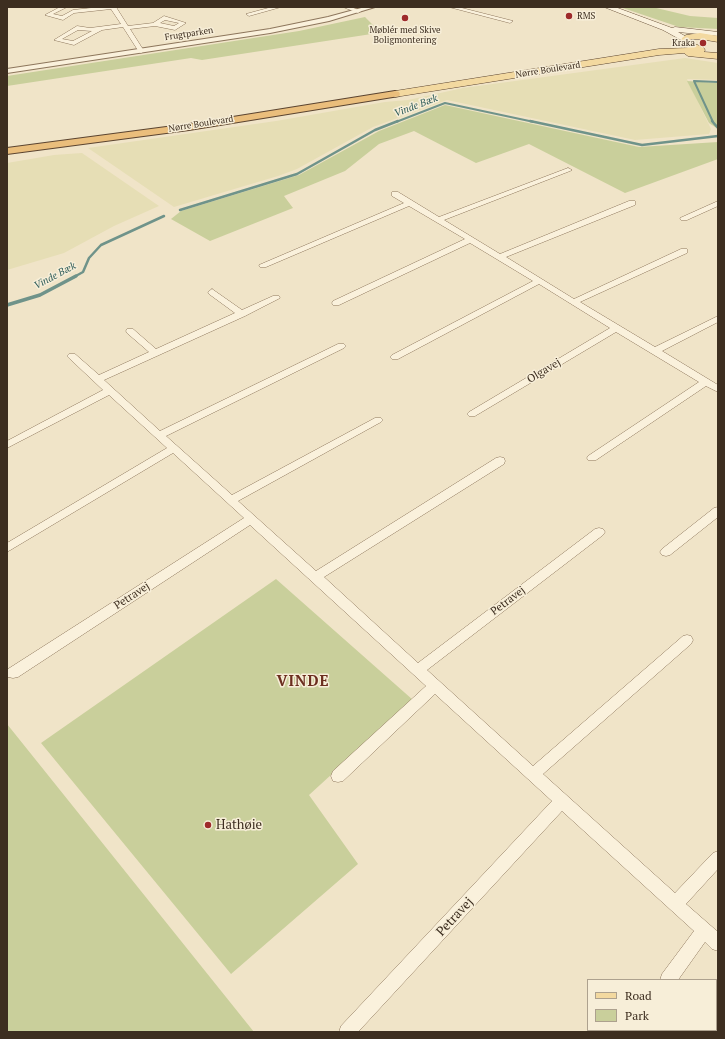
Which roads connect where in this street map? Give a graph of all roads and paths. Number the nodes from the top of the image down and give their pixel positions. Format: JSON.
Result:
{"nodes":[{"id":1,"x":64,"y":7,"type":"edge"},
{"id":2,"x":75,"y":7,"type":"edge"},
{"id":3,"x":113,"y":7,"type":"edge"},
{"id":4,"x":278,"y":7,"type":"edge"},
{"id":5,"x":346,"y":7,"type":"edge"},
{"id":6,"x":372,"y":7,"type":"edge"},
{"id":7,"x":452,"y":7,"type":"edge"},
{"id":8,"x":608,"y":7,"type":"edge"},
{"id":9,"x":91,"y":10,"type":"junction"},
{"id":10,"x":358,"y":11,"type":"junction"},
{"id":11,"x":249,"y":14,"type":"dead end"},
{"id":12,"x":510,"y":21,"type":"dead end"},
{"id":13,"x":154,"y":24,"type":"dead end"},
{"id":14,"x":126,"y":27,"type":"junction"},
{"id":15,"x":101,"y":29,"type":"junction"},
{"id":16,"x":668,"y":29,"type":"junction"},
{"id":17,"x":718,"y":35,"type":"edge"},
{"id":18,"x":704,"y":36,"type":"junction"},
{"id":19,"x":718,"y":39,"type":"edge"},
{"id":20,"x":685,"y":40,"type":"junction"},
{"id":21,"x":718,"y":49,"type":"edge"},
{"id":22,"x":141,"y":50,"type":"junction"},
{"id":23,"x":704,"y":50,"type":"junction"},
{"id":24,"x":718,"y":53,"type":"edge"},
{"id":25,"x":718,"y":56,"type":"edge"},
{"id":26,"x":589,"y":64,"type":"junction"},
{"id":27,"x":7,"y":71,"type":"edge"},
{"id":28,"x":395,"y":94,"type":"junction"},
{"id":29,"x":7,"y":151,"type":"edge"},
{"id":30,"x":568,"y":170,"type":"dead end"},
{"id":31,"x":395,"y":194,"type":"dead end"},
{"id":32,"x":410,"y":203,"type":"junction"},
{"id":33,"x":632,"y":203,"type":"dead end"},
{"id":34,"x":718,"y":203,"type":"edge"},
{"id":35,"x":684,"y":218,"type":"dead end"},
{"id":36,"x":438,"y":220,"type":"junction"},
{"id":37,"x":470,"y":240,"type":"junction"},
{"id":38,"x":684,"y":251,"type":"dead end"},
{"id":39,"x":500,"y":257,"type":"junction"},
{"id":40,"x":263,"y":265,"type":"dead end"},
{"id":41,"x":539,"y":281,"type":"junction"},
{"id":42,"x":212,"y":292,"type":"dead end"},
{"id":43,"x":276,"y":298,"type":"dead end"},
{"id":44,"x":574,"y":302,"type":"junction"},
{"id":45,"x":336,"y":303,"type":"dead end"},
{"id":46,"x":242,"y":314,"type":"junction"},
{"id":47,"x":718,"y":319,"type":"edge"},
{"id":48,"x":616,"y":328,"type":"junction"},
{"id":49,"x":130,"y":331,"type":"dead end"},
{"id":50,"x":341,"y":346,"type":"dead end"},
{"id":51,"x":655,"y":351,"type":"junction"},
{"id":52,"x":155,"y":353,"type":"junction"},
{"id":53,"x":72,"y":356,"type":"dead end"},
{"id":54,"x":395,"y":356,"type":"dead end"},
{"id":55,"x":98,"y":379,"type":"junction"},
{"id":56,"x":705,"y":382,"type":"junction"},
{"id":57,"x":110,"y":390,"type":"junction"},
{"id":58,"x":718,"y":390,"type":"edge"},
{"id":59,"x":472,"y":414,"type":"dead end"},
{"id":60,"x":378,"y":420,"type":"dead end"},
{"id":61,"x":160,"y":435,"type":"junction"},
{"id":62,"x":7,"y":445,"type":"edge"},
{"id":63,"x":174,"y":448,"type":"junction"},
{"id":64,"x":592,"y":458,"type":"dead end"},
{"id":65,"x":500,"y":461,"type":"dead end"},
{"id":66,"x":231,"y":500,"type":"junction"},
{"id":67,"x":718,"y":512,"type":"edge"},
{"id":68,"x":252,"y":519,"type":"junction"},
{"id":69,"x":599,"y":532,"type":"dead end"},
{"id":70,"x":7,"y":548,"type":"edge"},
{"id":71,"x":666,"y":552,"type":"dead end"},
{"id":72,"x":315,"y":577,"type":"junction"},
{"id":73,"x":687,"y":640,"type":"dead end"},
{"id":74,"x":418,"y":670,"type":"junction"},
{"id":75,"x":13,"y":673,"type":"dead end"},
{"id":76,"x":436,"y":686,"type":"junction"},
{"id":77,"x":533,"y":774,"type":"junction"},
{"id":78,"x":338,"y":776,"type":"dead end"},
{"id":79,"x":562,"y":801,"type":"junction"},
{"id":80,"x":718,"y":858,"type":"edge"},
{"id":81,"x":675,"y":904,"type":"junction"},
{"id":82,"x":704,"y":930,"type":"junction"},
{"id":83,"x":718,"y":943,"type":"edge"},
{"id":84,"x":669,"y":979,"type":"edge"},
{"id":85,"x":347,"y":1032,"type":"edge"}],
"edges":[{"from":1,"to":9,"type":"street"},
{"from":2,"to":9,"type":"street"},
{"from":3,"to":9,"type":"street"},
{"from":3,"to":14,"type":"street"},
{"from":4,"to":11,"type":"street"},
{"from":5,"to":10,"type":"street"},
{"from":6,"to":10,"type":"street","name":"Frugtparken"},
{"from":7,"to":12,"type":"street"},
{"from":8,"to":16,"type":"main road"},
{"from":10,"to":22,"type":"street","name":"Frugtparken"},
{"from":13,"to":14,"type":"street"},
{"from":14,"to":15,"type":"street"},
{"from":14,"to":22,"type":"street"},
{"from":15,"to":15,"type":"street"},
{"from":16,"to":17,"type":"main road"},
{"from":16,"to":18,"type":"main road"},
{"from":16,"to":20,"type":"main road"},
{"from":17,"to":18,"type":"street"},
{"from":18,"to":19,"type":"main road"},
{"from":18,"to":20,"type":"main road","name":"Nørre Boulevard"},
{"from":20,"to":23,"type":"main road"},
{"from":20,"to":28,"type":"main road","name":"Nørre Boulevard"},
{"from":21,"to":23,"type":"main road"},
{"from":22,"to":27,"type":"street","name":"Frugtparken"},
{"from":23,"to":24,"type":"main road"},
{"from":23,"to":26,"type":"main road","name":"Nørre Boulevard"},
{"from":25,"to":26,"type":"main road"},
{"from":26,"to":28,"type":"main road","name":"Nørre Boulevard"},
{"from":28,"to":29,"type":"highway","name":"Nørre Boulevard"},
{"from":30,"to":36,"type":"street"},
{"from":31,"to":32,"type":"street"},
{"from":32,"to":36,"type":"street"},
{"from":32,"to":40,"type":"street"},
{"from":33,"to":39,"type":"street"},
{"from":34,"to":35,"type":"street"},
{"from":36,"to":37,"type":"street"},
{"from":37,"to":39,"type":"street"},
{"from":37,"to":45,"type":"street"},
{"from":38,"to":44,"type":"street"},
{"from":39,"to":41,"type":"street"},
{"from":41,"to":44,"type":"street"},
{"from":41,"to":54,"type":"street"},
{"from":42,"to":46,"type":"street"},
{"from":43,"to":46,"type":"street"},
{"from":44,"to":48,"type":"street"},
{"from":46,"to":52,"type":"street"},
{"from":47,"to":51,"type":"street"},
{"from":48,"to":51,"type":"street"},
{"from":48,"to":59,"type":"street","name":"Olgavej"},
{"from":49,"to":52,"type":"street"},
{"from":50,"to":61,"type":"street"},
{"from":51,"to":56,"type":"street"},
{"from":52,"to":55,"type":"street"},
{"from":53,"to":55,"type":"street"},
{"from":55,"to":57,"type":"street"},
{"from":56,"to":58,"type":"street"},
{"from":56,"to":64,"type":"street"},
{"from":57,"to":61,"type":"street"},
{"from":57,"to":62,"type":"street"},
{"from":60,"to":66,"type":"street"},
{"from":61,"to":63,"type":"street"},
{"from":63,"to":66,"type":"street"},
{"from":63,"to":70,"type":"street"},
{"from":65,"to":72,"type":"street"},
{"from":66,"to":68,"type":"street"},
{"from":67,"to":71,"type":"street"},
{"from":68,"to":72,"type":"street"},
{"from":68,"to":75,"type":"street","name":"Petravej"},
{"from":69,"to":74,"type":"street","name":"Petravej"},
{"from":72,"to":74,"type":"street"},
{"from":73,"to":77,"type":"street"},
{"from":74,"to":76,"type":"street"},
{"from":76,"to":77,"type":"street"},
{"from":76,"to":78,"type":"street"},
{"from":77,"to":79,"type":"street"},
{"from":79,"to":81,"type":"street"},
{"from":79,"to":85,"type":"street","name":"Petravej"},
{"from":80,"to":81,"type":"street"},
{"from":81,"to":82,"type":"street"},
{"from":82,"to":83,"type":"street"},
{"from":82,"to":84,"type":"street"}]}
